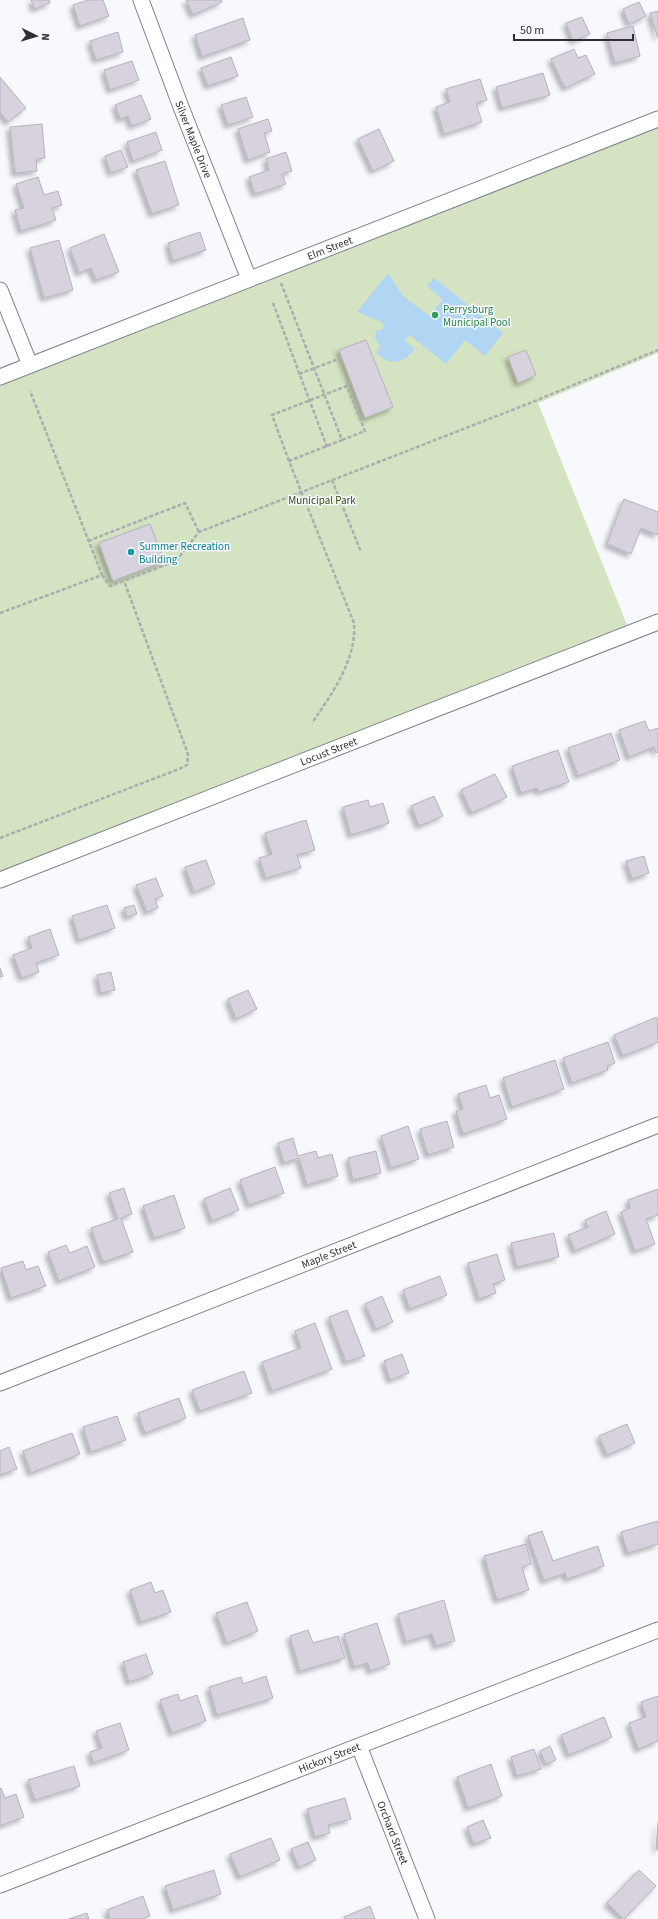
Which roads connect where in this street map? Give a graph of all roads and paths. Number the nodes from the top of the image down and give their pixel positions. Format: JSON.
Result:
{"nodes":[{"id":1,"x":141,"y":0,"type":"edge"},
{"id":2,"x":658,"y":119,"type":"edge"},
{"id":3,"x":278,"y":277,"type":"dead end"},
{"id":4,"x":249,"y":279,"type":"junction"},
{"id":5,"x":0,"y":290,"type":"edge"},
{"id":6,"x":273,"y":303,"type":"dead end"},
{"id":7,"x":658,"y":350,"type":"edge"},
{"id":8,"x":342,"y":358,"type":"dead end"},
{"id":9,"x":30,"y":365,"type":"junction"},
{"id":10,"x":314,"y":368,"type":"junction"},
{"id":11,"x":299,"y":374,"type":"junction"},
{"id":12,"x":0,"y":377,"type":"edge"},
{"id":13,"x":352,"y":384,"type":"dead end"},
{"id":14,"x":347,"y":386,"type":"junction"},
{"id":15,"x":30,"y":391,"type":"dead end"},
{"id":16,"x":325,"y":394,"type":"junction"},
{"id":17,"x":309,"y":401,"type":"junction"},
{"id":18,"x":342,"y":440,"type":"junction"},
{"id":19,"x":326,"y":446,"type":"junction"},
{"id":20,"x":289,"y":461,"type":"junction"},
{"id":21,"x":332,"y":480,"type":"junction"},
{"id":22,"x":302,"y":492,"type":"junction"},
{"id":23,"x":199,"y":532,"type":"junction"},
{"id":24,"x":88,"y":541,"type":"junction"},
{"id":25,"x":361,"y":552,"type":"dead end"},
{"id":26,"x":102,"y":575,"type":"junction"},
{"id":27,"x":124,"y":581,"type":"junction"},
{"id":28,"x":0,"y":613,"type":"edge"},
{"id":29,"x":658,"y":622,"type":"edge"},
{"id":30,"x":312,"y":724,"type":"dead end"},
{"id":31,"x":0,"y":838,"type":"edge"},
{"id":32,"x":0,"y":880,"type":"edge"},
{"id":33,"x":658,"y":1125,"type":"edge"},
{"id":34,"x":0,"y":1383,"type":"edge"},
{"id":35,"x":658,"y":1630,"type":"edge"},
{"id":36,"x":359,"y":1746,"type":"junction"},
{"id":37,"x":0,"y":1885,"type":"edge"},
{"id":38,"x":427,"y":1919,"type":"edge"}],
"edges":[{"from":1,"to":4,"type":"street","name":"Silver Maple Drive"},
{"from":2,"to":4,"type":"street","name":"Elm Street"},
{"from":3,"to":10,"type":"path"},
{"from":4,"to":9,"type":"street","name":"Elm Street"},
{"from":5,"to":9,"type":"street"},
{"from":6,"to":11,"type":"path"},
{"from":7,"to":21,"type":"path"},
{"from":8,"to":10,"type":"path"},
{"from":9,"to":12,"type":"street","name":"Elm Street"},
{"from":10,"to":11,"type":"path"},
{"from":10,"to":16,"type":"path"},
{"from":11,"to":17,"type":"path"},
{"from":13,"to":14,"type":"path"},
{"from":14,"to":16,"type":"path"},
{"from":14,"to":18,"type":"path"},
{"from":15,"to":24,"type":"path"},
{"from":16,"to":17,"type":"path"},
{"from":16,"to":18,"type":"path"},
{"from":17,"to":19,"type":"path"},
{"from":17,"to":20,"type":"path"},
{"from":18,"to":19,"type":"path"},
{"from":19,"to":20,"type":"path"},
{"from":20,"to":22,"type":"path"},
{"from":21,"to":22,"type":"path"},
{"from":21,"to":25,"type":"path"},
{"from":22,"to":23,"type":"path"},
{"from":22,"to":30,"type":"path"},
{"from":23,"to":24,"type":"path"},
{"from":23,"to":27,"type":"path"},
{"from":24,"to":26,"type":"path"},
{"from":26,"to":27,"type":"path"},
{"from":26,"to":28,"type":"path"},
{"from":27,"to":31,"type":"path"},
{"from":29,"to":32,"type":"street","name":"Locust Street"},
{"from":33,"to":34,"type":"street","name":"Maple Street"},
{"from":35,"to":36,"type":"street","name":"Hickory Street"},
{"from":36,"to":37,"type":"street","name":"Hickory Street"},
{"from":36,"to":38,"type":"street","name":"Orchard Street"}]}
